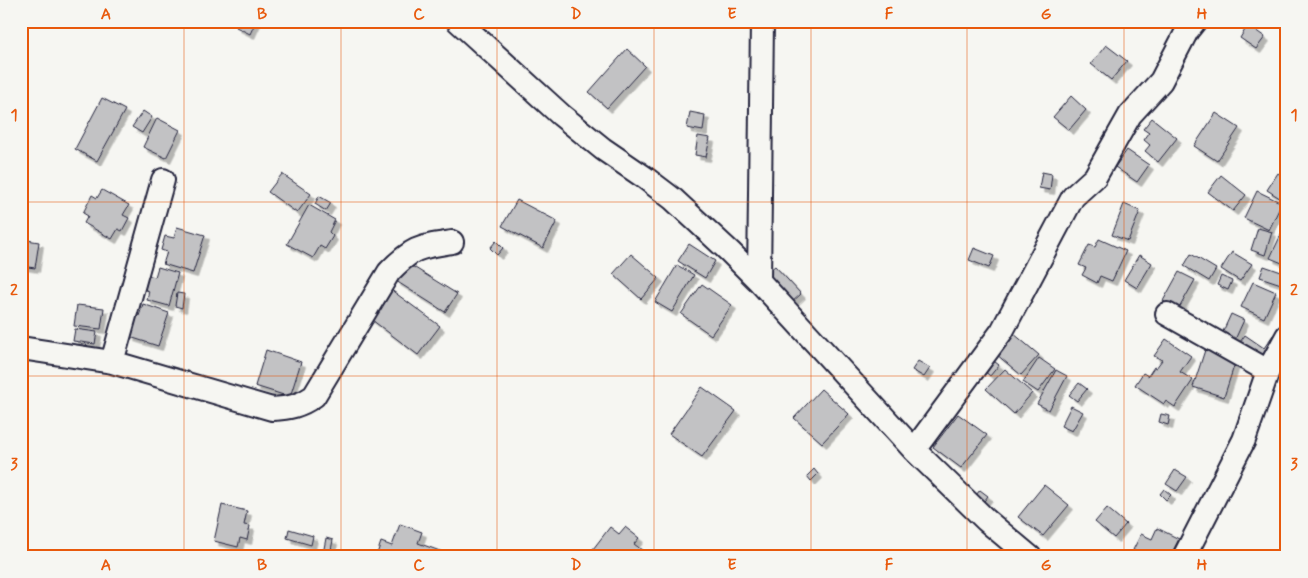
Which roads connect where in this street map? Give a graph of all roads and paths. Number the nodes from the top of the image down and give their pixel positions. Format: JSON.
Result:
{"nodes":[{"id":1,"x":458,"y":21,"type":"edge"},
{"id":2,"x":762,"y":21,"type":"edge"},
{"id":3,"x":1195,"y":21,"type":"edge"},
{"id":4,"x":163,"y":180,"type":"dead end"},
{"id":5,"x":452,"y":242,"type":"dead end"},
{"id":6,"x":759,"y":281,"type":"junction"},
{"id":7,"x":1167,"y":314,"type":"dead end"},
{"id":8,"x":1287,"y":336,"type":"edge"},
{"id":9,"x":21,"y":348,"type":"edge"},
{"id":10,"x":112,"y":362,"type":"junction"},
{"id":11,"x":1268,"y":371,"type":"junction"},
{"id":12,"x":914,"y":450,"type":"junction"},
{"id":13,"x":1030,"y":557,"type":"edge"},
{"id":14,"x":1184,"y":557,"type":"edge"}],
"edges":[{"from":1,"to":6,"type":"street"},
{"from":2,"to":6,"type":"street"},
{"from":3,"to":12,"type":"street"},
{"from":4,"to":10,"type":"street"},
{"from":5,"to":10,"type":"street"},
{"from":6,"to":12,"type":"street"},
{"from":7,"to":11,"type":"street"},
{"from":8,"to":11,"type":"street"},
{"from":9,"to":10,"type":"street"},
{"from":11,"to":14,"type":"street"},
{"from":12,"to":13,"type":"street"}]}
